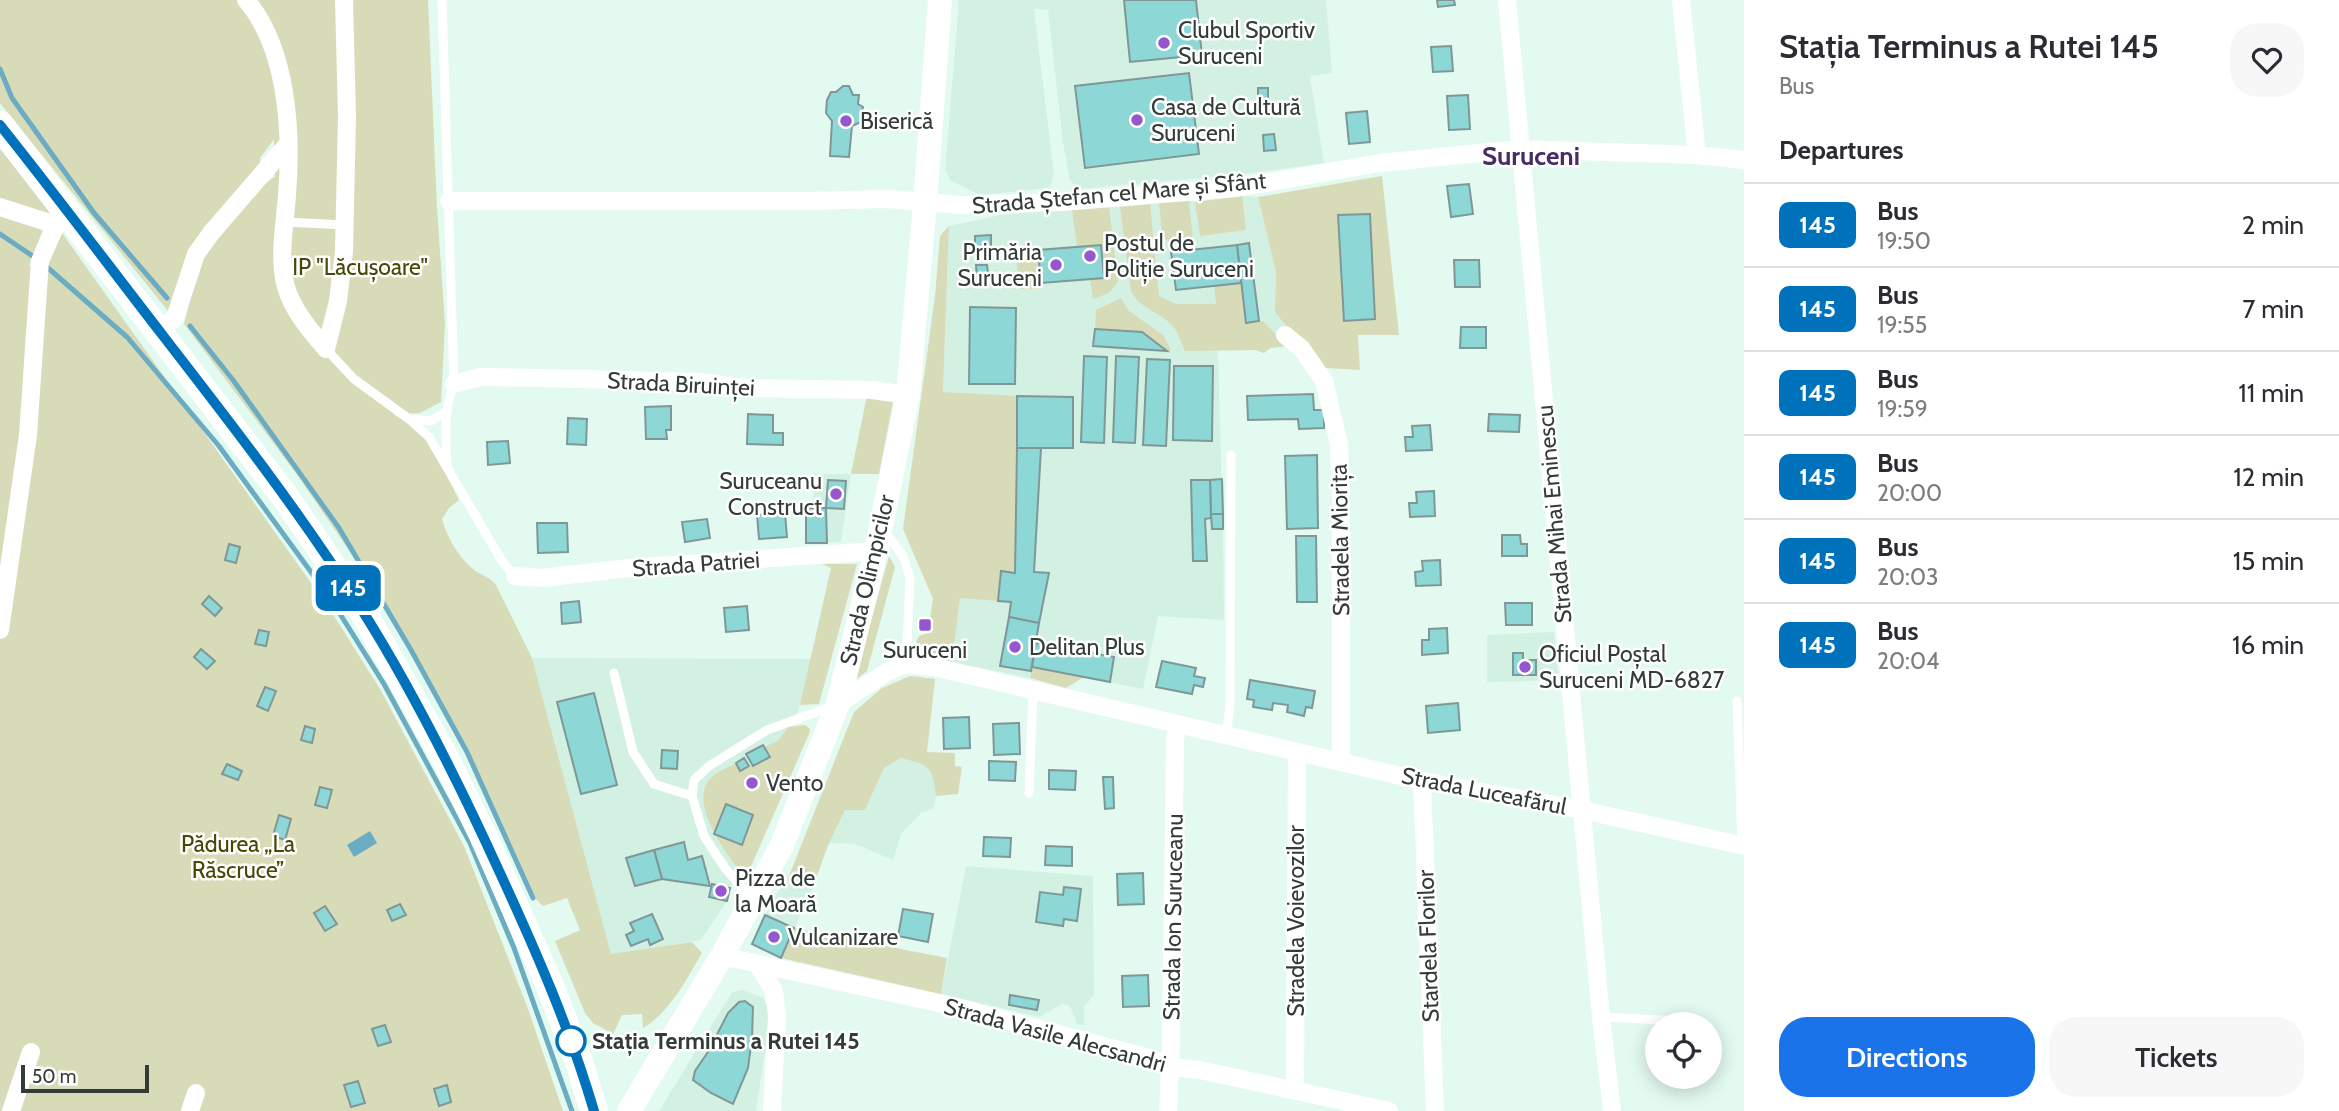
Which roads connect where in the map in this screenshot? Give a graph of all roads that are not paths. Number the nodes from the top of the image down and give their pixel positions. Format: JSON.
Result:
{"nodes":[{"id":1,"x":246,"y":0,"type":"edge"},
{"id":2,"x":344,"y":0,"type":"edge"},
{"id":3,"x":442,"y":0,"type":"edge"},
{"id":4,"x":940,"y":0,"type":"edge"},
{"id":5,"x":1507,"y":0,"type":"edge"},
{"id":6,"x":1681,"y":0,"type":"edge"},
{"id":7,"x":0,"y":125,"type":"edge"},
{"id":8,"x":288,"y":144,"type":"junction"},
{"id":9,"x":1519,"y":149,"type":"junction"},
{"id":10,"x":1697,"y":155,"type":"junction"},
{"id":11,"x":1744,"y":160,"type":"edge"},
{"id":12,"x":449,"y":201,"type":"junction"},
{"id":13,"x":925,"y":203,"type":"junction"},
{"id":14,"x":0,"y":207,"type":"edge"},
{"id":15,"x":62,"y":218,"type":"junction"},
{"id":16,"x":285,"y":222,"type":"junction"},
{"id":17,"x":345,"y":225,"type":"junction"},
{"id":18,"x":159,"y":331,"type":"junction"},
{"id":19,"x":1285,"y":335,"type":"dead end"},
{"id":20,"x":326,"y":349,"type":"junction"},
{"id":21,"x":454,"y":384,"type":"junction"},
{"id":22,"x":908,"y":395,"type":"junction"},
{"id":23,"x":447,"y":411,"type":"junction"},
{"id":24,"x":409,"y":419,"type":"junction"},
{"id":25,"x":1231,"y":455,"type":"dead end"},
{"id":26,"x":447,"y":467,"type":"junction"},
{"id":27,"x":0,"y":508,"type":"edge"},
{"id":28,"x":15,"y":520,"type":"junction"},
{"id":29,"x":881,"y":527,"type":"junction"},
{"id":30,"x":876,"y":551,"type":"junction"},
{"id":31,"x":515,"y":576,"type":"joint"},
{"id":32,"x":1,"y":626,"type":"edge"},
{"id":33,"x":906,"y":664,"type":"junction"},
{"id":34,"x":614,"y":673,"type":"dead end"},
{"id":35,"x":1033,"y":691,"type":"junction"},
{"id":36,"x":1737,"y":701,"type":"dead end"},
{"id":37,"x":838,"y":704,"type":"junction"},
{"id":38,"x":1177,"y":724,"type":"junction"},
{"id":39,"x":1226,"y":735,"type":"junction"},
{"id":40,"x":1297,"y":752,"type":"junction"},
{"id":41,"x":1341,"y":762,"type":"junction"},
{"id":42,"x":1422,"y":780,"type":"junction"},
{"id":43,"x":1029,"y":793,"type":"dead end"},
{"id":44,"x":692,"y":796,"type":"junction"},
{"id":45,"x":1582,"y":810,"type":"junction"},
{"id":46,"x":1743,"y":845,"type":"edge"},
{"id":47,"x":753,"y":900,"type":"junction"},
{"id":48,"x":722,"y":956,"type":"junction"},
{"id":49,"x":758,"y":965,"type":"junction"},
{"id":50,"x":1601,"y":1017,"type":"junction"},
{"id":51,"x":1645,"y":1019,"type":"edge"},
{"id":52,"x":31,"y":1052,"type":"dead end"},
{"id":53,"x":1170,"y":1067,"type":"junction"},
{"id":54,"x":1295,"y":1090,"type":"junction"},
{"id":55,"x":196,"y":1093,"type":"dead end"},
{"id":56,"x":11,"y":1111,"type":"edge"},
{"id":57,"x":190,"y":1111,"type":"edge"},
{"id":58,"x":594,"y":1111,"type":"edge"},
{"id":59,"x":629,"y":1111,"type":"edge"},
{"id":60,"x":772,"y":1111,"type":"edge"},
{"id":61,"x":1168,"y":1111,"type":"edge"},
{"id":62,"x":1389,"y":1111,"type":"edge"},
{"id":63,"x":1435,"y":1111,"type":"edge"},
{"id":64,"x":1612,"y":1111,"type":"edge"}],
"edges":[{"from":1,"to":8,"type":"street"},
{"from":2,"to":17,"type":"street"},
{"from":3,"to":12,"type":"lane"},
{"from":4,"to":13,"type":"main road","name":"Strada Olimpicilor"},
{"from":5,"to":9,"type":"street","name":"Strada Mihai Eminescu"},
{"from":6,"to":10,"type":"street"},
{"from":7,"to":15,"type":"highway"},
{"from":8,"to":16,"type":"street"},
{"from":8,"to":18,"type":"street"},
{"from":9,"to":10,"type":"street","name":"Strada Ștefan cel Mare și Sfânt"},
{"from":9,"to":13,"type":"street","name":"Strada Ștefan cel Mare și Sfânt"},
{"from":9,"to":45,"type":"street","name":"Strada Mihai Eminescu"},
{"from":10,"to":11,"type":"street","name":"Strada Ștefan cel Mare și Sfânt"},
{"from":12,"to":13,"type":"street","name":"Strada Ștefan cel Mare și Sfânt"},
{"from":12,"to":21,"type":"lane"},
{"from":13,"to":22,"type":"main road","name":"Strada Olimpicilor"},
{"from":14,"to":15,"type":"street"},
{"from":15,"to":18,"type":"highway"},
{"from":15,"to":28,"type":"street"},
{"from":16,"to":17,"type":"lane"},
{"from":16,"to":20,"type":"street"},
{"from":17,"to":20,"type":"street"},
{"from":18,"to":58,"type":"highway"},
{"from":19,"to":41,"type":"street","name":"Stradela Miorița"},
{"from":20,"to":24,"type":"lane"},
{"from":21,"to":22,"type":"street","name":"Strada Biruinței"},
{"from":21,"to":23,"type":"lane"},
{"from":22,"to":29,"type":"main road","name":"Strada Olimpicilor"},
{"from":23,"to":24,"type":"lane"},
{"from":23,"to":26,"type":"lane"},
{"from":24,"to":26,"type":"lane"},
{"from":25,"to":39,"type":"lane"},
{"from":26,"to":31,"type":"lane"},
{"from":27,"to":28,"type":"street"},
{"from":28,"to":32,"type":"street"},
{"from":29,"to":30,"type":"main road","name":"Strada Olimpicilor"},
{"from":29,"to":33,"type":"lane"},
{"from":30,"to":31,"type":"street","name":"Strada Patriei"},
{"from":30,"to":37,"type":"main road","name":"Strada Olimpicilor"},
{"from":33,"to":35,"type":"street","name":"Strada Luceafărul"},
{"from":33,"to":37,"type":"street"},
{"from":34,"to":44,"type":"lane"},
{"from":35,"to":38,"type":"street","name":"Strada Luceafărul"},
{"from":35,"to":43,"type":"lane"},
{"from":36,"to":46,"type":"lane","name":"Strada Luceafărul"},
{"from":37,"to":44,"type":"lane"},
{"from":37,"to":47,"type":"main road","name":"Strada Olimpicilor"},
{"from":38,"to":39,"type":"street","name":"Strada Luceafărul"},
{"from":38,"to":53,"type":"street","name":"Strada Ion Suruceanu"},
{"from":39,"to":40,"type":"street","name":"Strada Luceafărul"},
{"from":40,"to":41,"type":"street","name":"Strada Luceafărul"},
{"from":40,"to":54,"type":"street","name":"Stradela Voievozilor"},
{"from":41,"to":42,"type":"street","name":"Strada Luceafărul"},
{"from":42,"to":45,"type":"street","name":"Strada Luceafărul"},
{"from":42,"to":63,"type":"street","name":"Stardela Florilor"},
{"from":44,"to":47,"type":"lane"},
{"from":45,"to":46,"type":"street","name":"Strada Luceafărul"},
{"from":45,"to":50,"type":"street","name":"Strada Mihai Eminescu"},
{"from":47,"to":48,"type":"main road","name":"Strada Olimpicilor"},
{"from":48,"to":49,"type":"street","name":"Strada Vasile Alecsandri"},
{"from":48,"to":59,"type":"main road","name":"Strada Olimpicilor"},
{"from":49,"to":53,"type":"street","name":"Strada Vasile Alecsandri"},
{"from":49,"to":60,"type":"street"},
{"from":50,"to":51,"type":"lane"},
{"from":50,"to":64,"type":"street","name":"Strada Mihai Eminescu"},
{"from":52,"to":56,"type":"street"},
{"from":53,"to":54,"type":"street","name":"Strada Vasile Alecsandri"},
{"from":53,"to":61,"type":"street","name":"Strada Ion Suruceanu"},
{"from":54,"to":62,"type":"street","name":"Strada Vasile Alecsandri"},
{"from":55,"to":57,"type":"street"}]}
